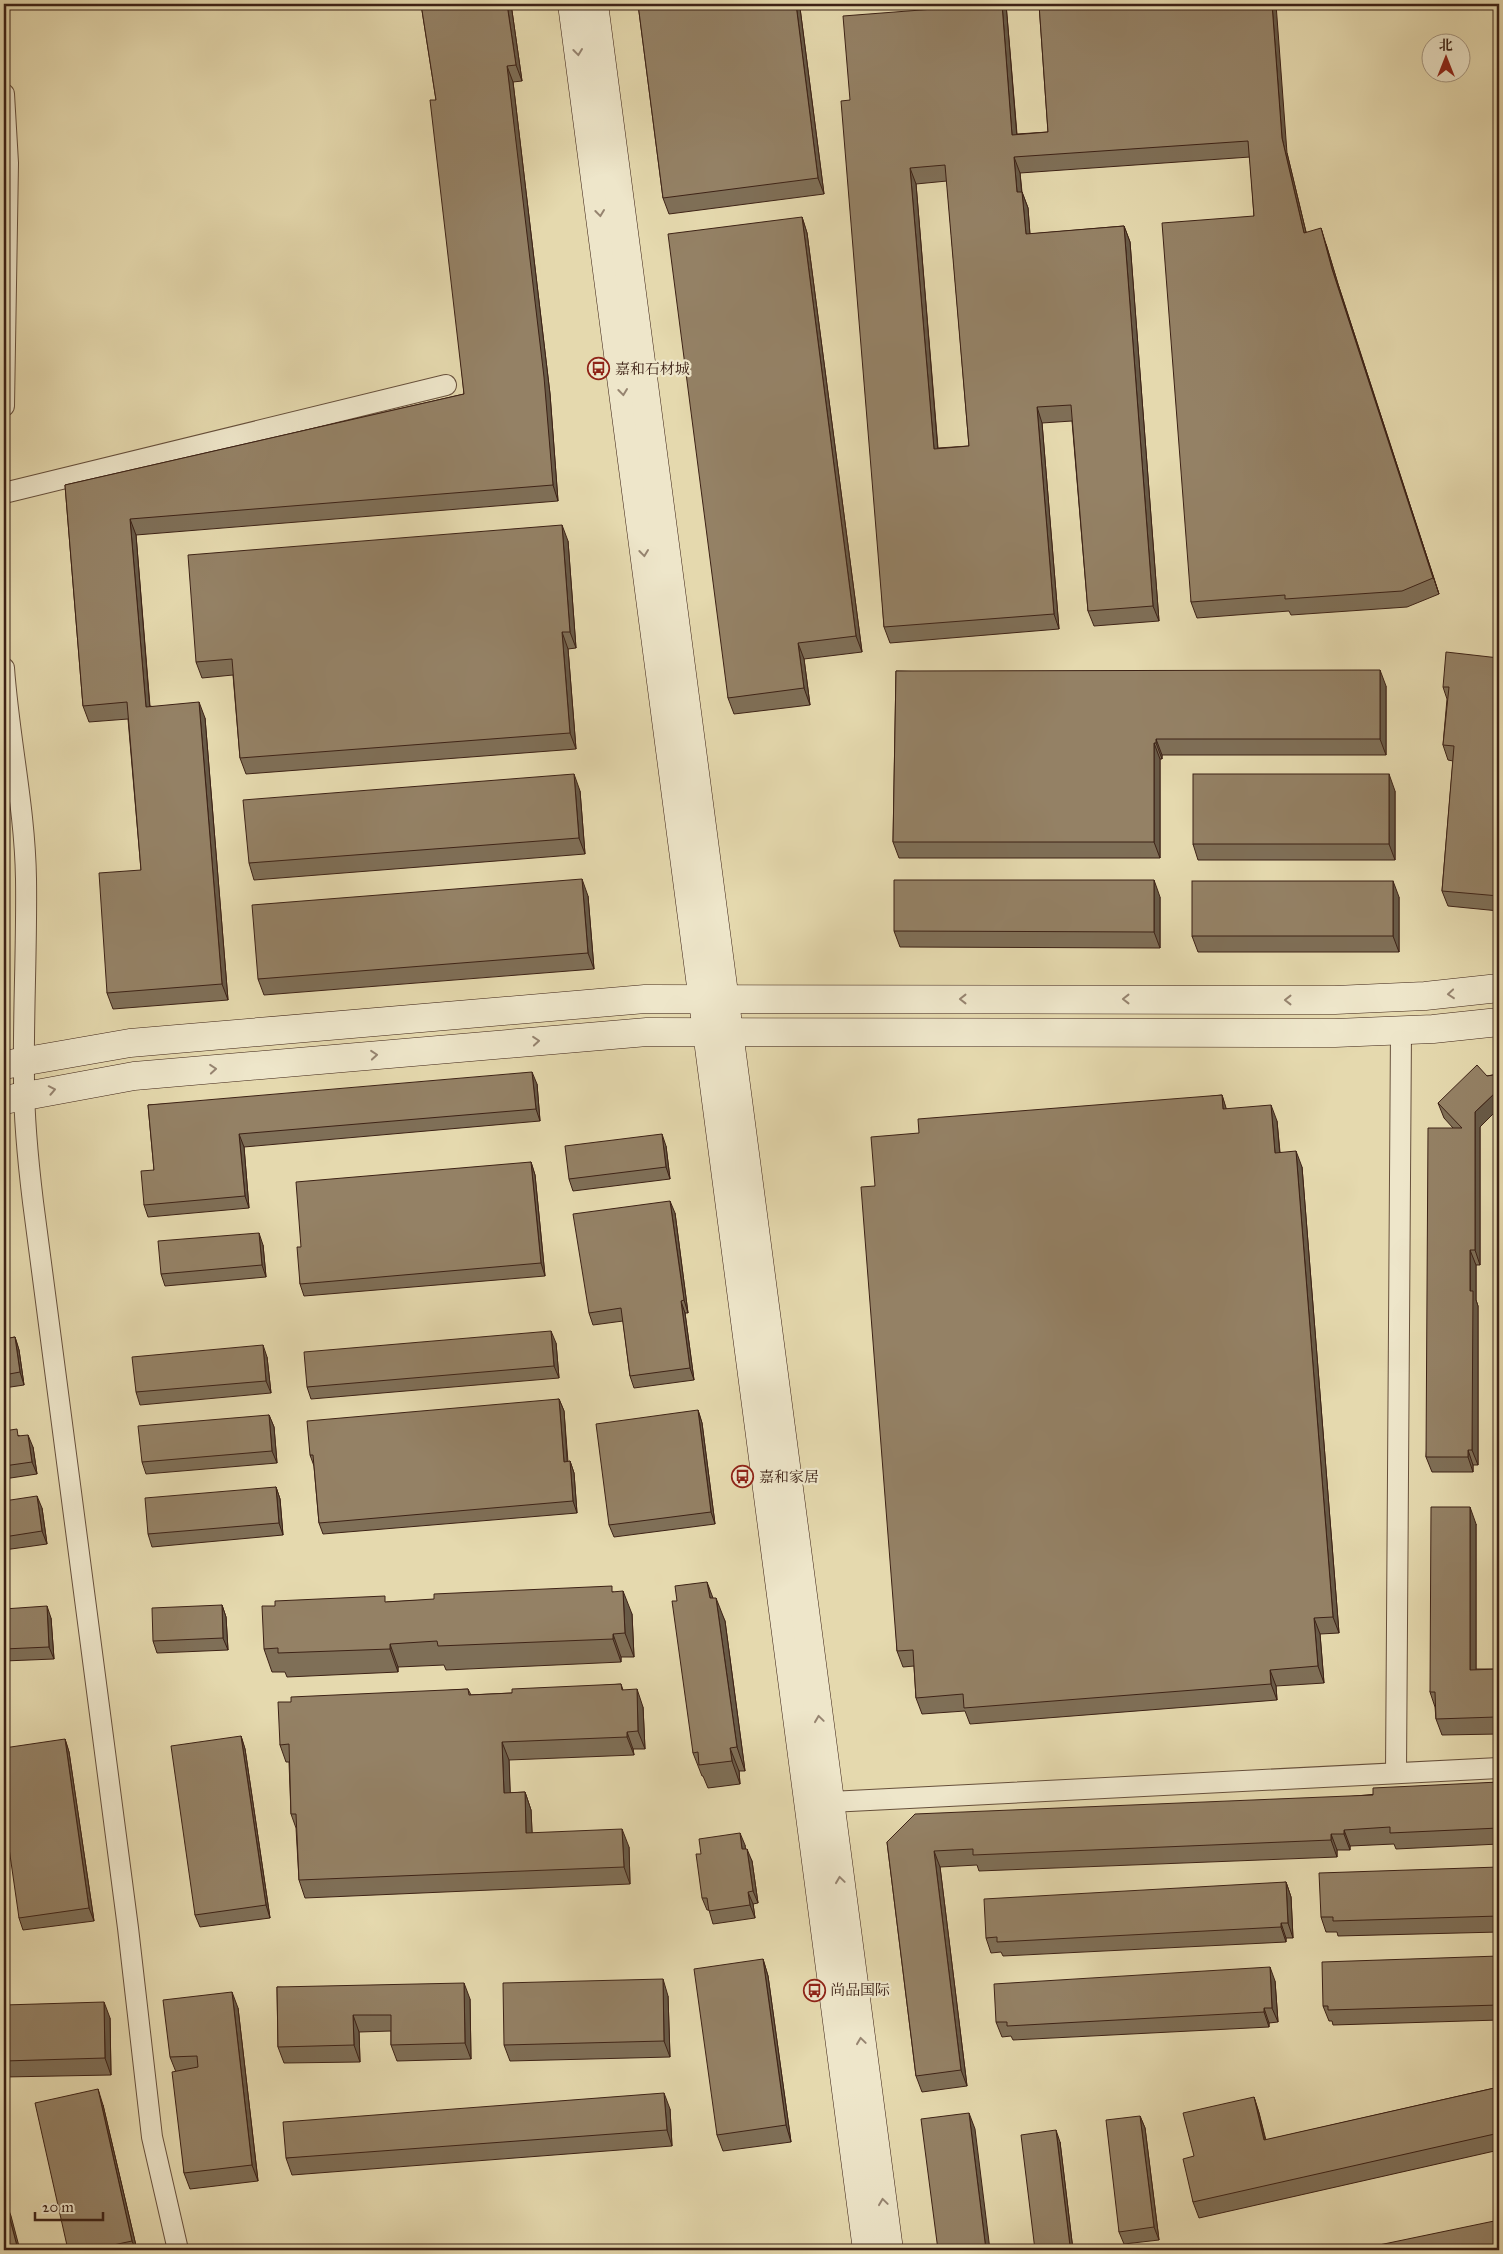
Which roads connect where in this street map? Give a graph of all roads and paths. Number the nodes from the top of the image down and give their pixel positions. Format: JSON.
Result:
{"nodes":[{"id":1,"x":572,"y":4,"type":"edge"},
{"id":2,"x":594,"y":4,"type":"edge"},
{"id":3,"x":4,"y":94,"type":"edge"},
{"id":4,"x":446,"y":385,"type":"dead end"},
{"id":5,"x":4,"y":406,"type":"edge"},
{"id":6,"x":4,"y":493,"type":"edge"},
{"id":7,"x":4,"y":668,"type":"edge"},
{"id":8,"x":1499,"y":988,"type":"edge"},
{"id":9,"x":713,"y":999,"type":"junction"},
{"id":10,"x":1499,"y":1022,"type":"edge"},
{"id":11,"x":1401,"y":1030,"type":"junction"},
{"id":12,"x":718,"y":1032,"type":"junction"},
{"id":13,"x":14,"y":1063,"type":"edge"},
{"id":14,"x":14,"y":1098,"type":"edge"},
{"id":15,"x":1499,"y":1768,"type":"edge"},
{"id":16,"x":1396,"y":1773,"type":"junction"},
{"id":17,"x":830,"y":1802,"type":"junction"},
{"id":18,"x":178,"y":2250,"type":"edge"},
{"id":19,"x":868,"y":2250,"type":"edge"},
{"id":20,"x":889,"y":2250,"type":"edge"}],
"edges":[{"from":1,"to":9,"type":"street","one_way":true},
{"from":2,"to":9,"type":"street"},
{"from":3,"to":5,"type":"street"},
{"from":4,"to":6,"type":"street"},
{"from":7,"to":13,"type":"street"},
{"from":8,"to":9,"type":"street","one_way":true},
{"from":9,"to":12,"type":"street"},
{"from":9,"to":13,"type":"street"},
{"from":10,"to":11,"type":"street"},
{"from":11,"to":12,"type":"street"},
{"from":11,"to":16,"type":"street"},
{"from":14,"to":12,"type":"street","one_way":true},
{"from":17,"to":12,"type":"street","one_way":true},
{"from":12,"to":19,"type":"street"},
{"from":13,"to":14,"type":"street"},
{"from":14,"to":18,"type":"street"},
{"from":15,"to":16,"type":"street"},
{"from":16,"to":17,"type":"street"},
{"from":20,"to":17,"type":"street","one_way":true}]}
